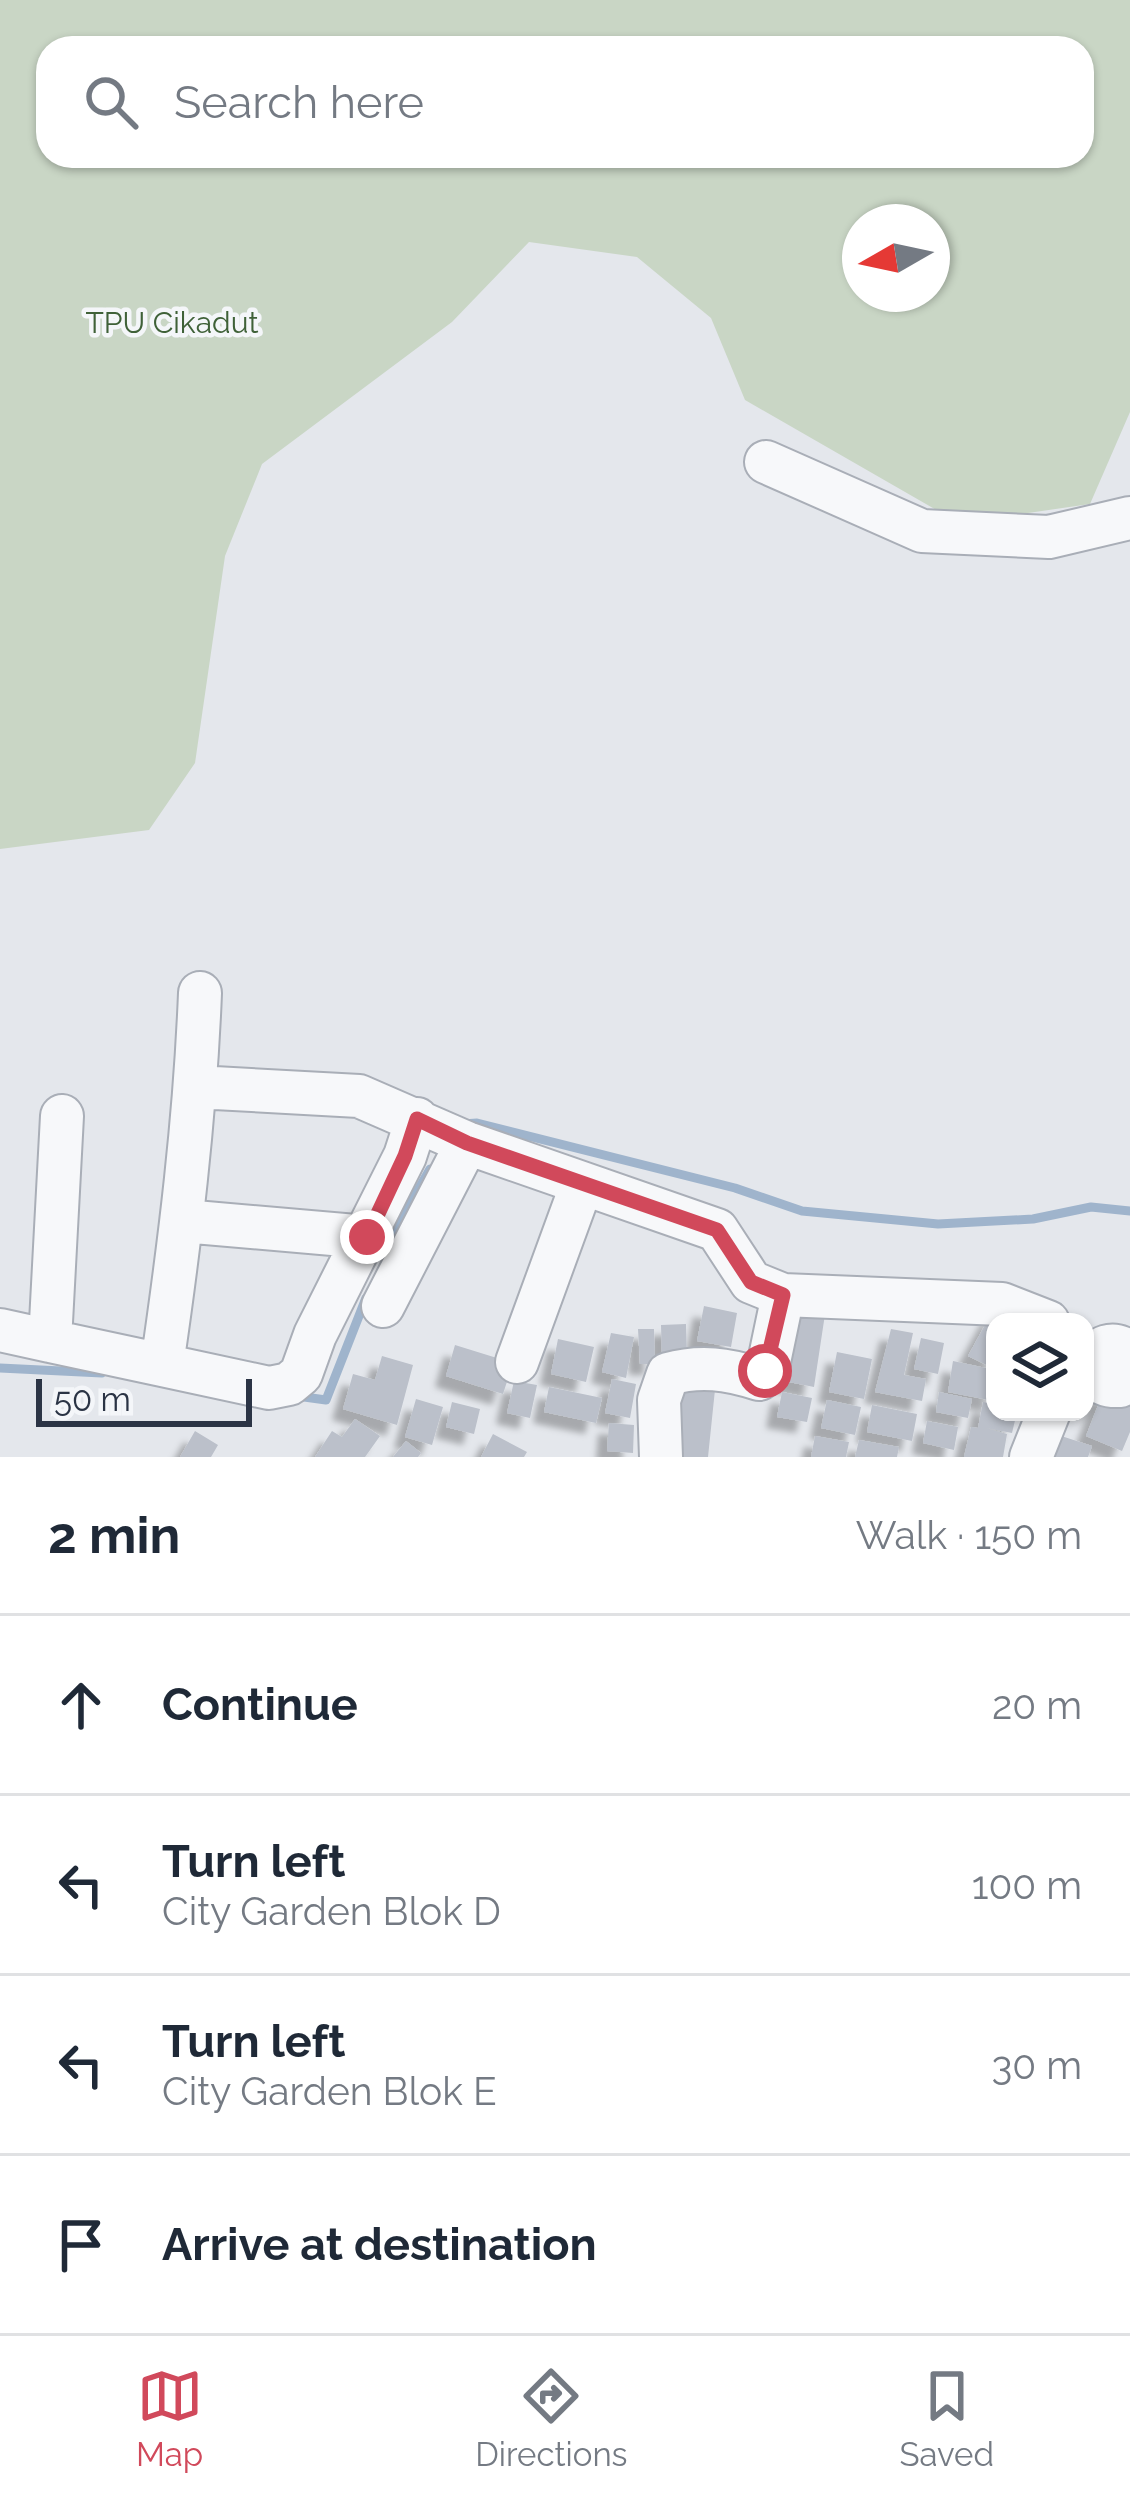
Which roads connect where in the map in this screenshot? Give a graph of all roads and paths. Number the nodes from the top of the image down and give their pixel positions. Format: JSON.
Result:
{"nodes":[{"id":1,"x":766,"y":462,"type":"dead end"},
{"id":2,"x":1130,"y":518,"type":"edge"},
{"id":3,"x":200,"y":993,"type":"dead end"},
{"id":4,"x":196,"y":1087,"type":"junction"},
{"id":5,"x":62,"y":1116,"type":"dead end"},
{"id":6,"x":417,"y":1119,"type":"junction"},
{"id":7,"x":467,"y":1143,"type":"junction"},
{"id":8,"x":582,"y":1184,"type":"junction"},
{"id":9,"x":184,"y":1221,"type":"junction"},
{"id":10,"x":367,"y":1237,"type":"junction"},
{"id":11,"x":783,"y":1295,"type":"junction"},
{"id":12,"x":383,"y":1306,"type":"dead end"},
{"id":13,"x":1025,"y":1313,"type":"edge"},
{"id":14,"x":0,"y":1330,"type":"edge"},
{"id":15,"x":50,"y":1341,"type":"junction"},
{"id":16,"x":517,"y":1362,"type":"dead end"},
{"id":17,"x":162,"y":1365,"type":"junction"},
{"id":18,"x":1045,"y":1421,"type":"edge"},
{"id":19,"x":661,"y":1457,"type":"edge"},
{"id":20,"x":1031,"y":1457,"type":"edge"}],
"edges":[{"from":1,"to":2,"type":"street"},
{"from":3,"to":4,"type":"street"},
{"from":4,"to":6,"type":"street"},
{"from":4,"to":9,"type":"street"},
{"from":5,"to":15,"type":"street"},
{"from":6,"to":7,"type":"street"},
{"from":6,"to":10,"type":"street"},
{"from":7,"to":8,"type":"street"},
{"from":7,"to":12,"type":"street"},
{"from":8,"to":11,"type":"street"},
{"from":8,"to":16,"type":"street"},
{"from":9,"to":10,"type":"street"},
{"from":9,"to":17,"type":"street"},
{"from":10,"to":17,"type":"street"},
{"from":11,"to":13,"type":"street"},
{"from":11,"to":19,"type":"street"},
{"from":14,"to":15,"type":"street"},
{"from":15,"to":17,"type":"street"},
{"from":18,"to":20,"type":"street"}]}
